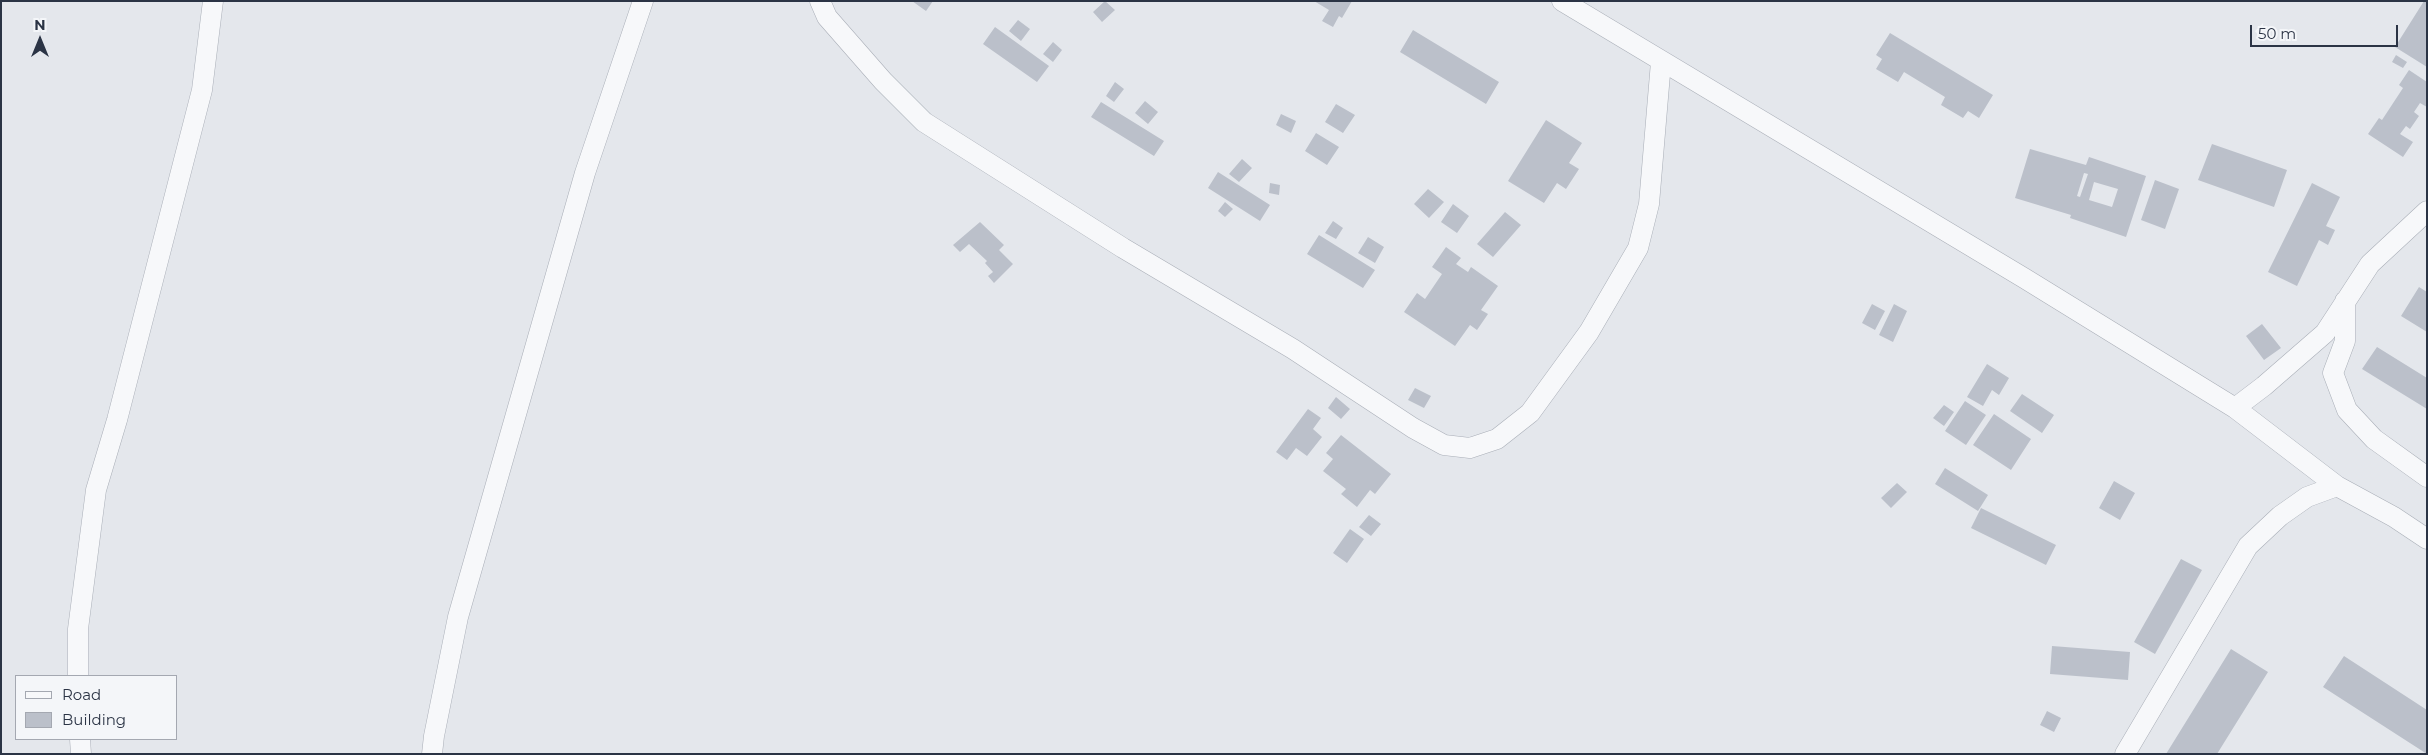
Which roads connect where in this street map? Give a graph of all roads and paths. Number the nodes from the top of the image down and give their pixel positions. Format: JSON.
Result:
{"nodes":[{"id":1,"x":213,"y":1,"type":"edge"},
{"id":2,"x":643,"y":1,"type":"edge"},
{"id":3,"x":820,"y":1,"type":"edge"},
{"id":4,"x":1562,"y":1,"type":"edge"},
{"id":5,"x":1661,"y":62,"type":"junction"},
{"id":6,"x":2426,"y":214,"type":"edge"},
{"id":7,"x":2345,"y":302,"type":"junction"},
{"id":8,"x":2234,"y":408,"type":"junction"},
{"id":9,"x":2427,"y":477,"type":"edge"},
{"id":10,"x":2337,"y":486,"type":"junction"},
{"id":11,"x":2427,"y":539,"type":"edge"},
{"id":12,"x":78,"y":675,"type":"edge"},
{"id":13,"x":80,"y":740,"type":"edge"},
{"id":14,"x":81,"y":754,"type":"edge"},
{"id":15,"x":432,"y":754,"type":"edge"},
{"id":16,"x":2125,"y":754,"type":"edge"}],
"edges":[{"from":1,"to":12,"type":"street"},
{"from":2,"to":15,"type":"street"},
{"from":3,"to":5,"type":"street"},
{"from":4,"to":5,"type":"street"},
{"from":5,"to":8,"type":"street"},
{"from":6,"to":7,"type":"street"},
{"from":7,"to":8,"type":"street"},
{"from":7,"to":9,"type":"street"},
{"from":8,"to":10,"type":"street"},
{"from":10,"to":11,"type":"street"},
{"from":10,"to":16,"type":"street"},
{"from":13,"to":14,"type":"street"}]}
